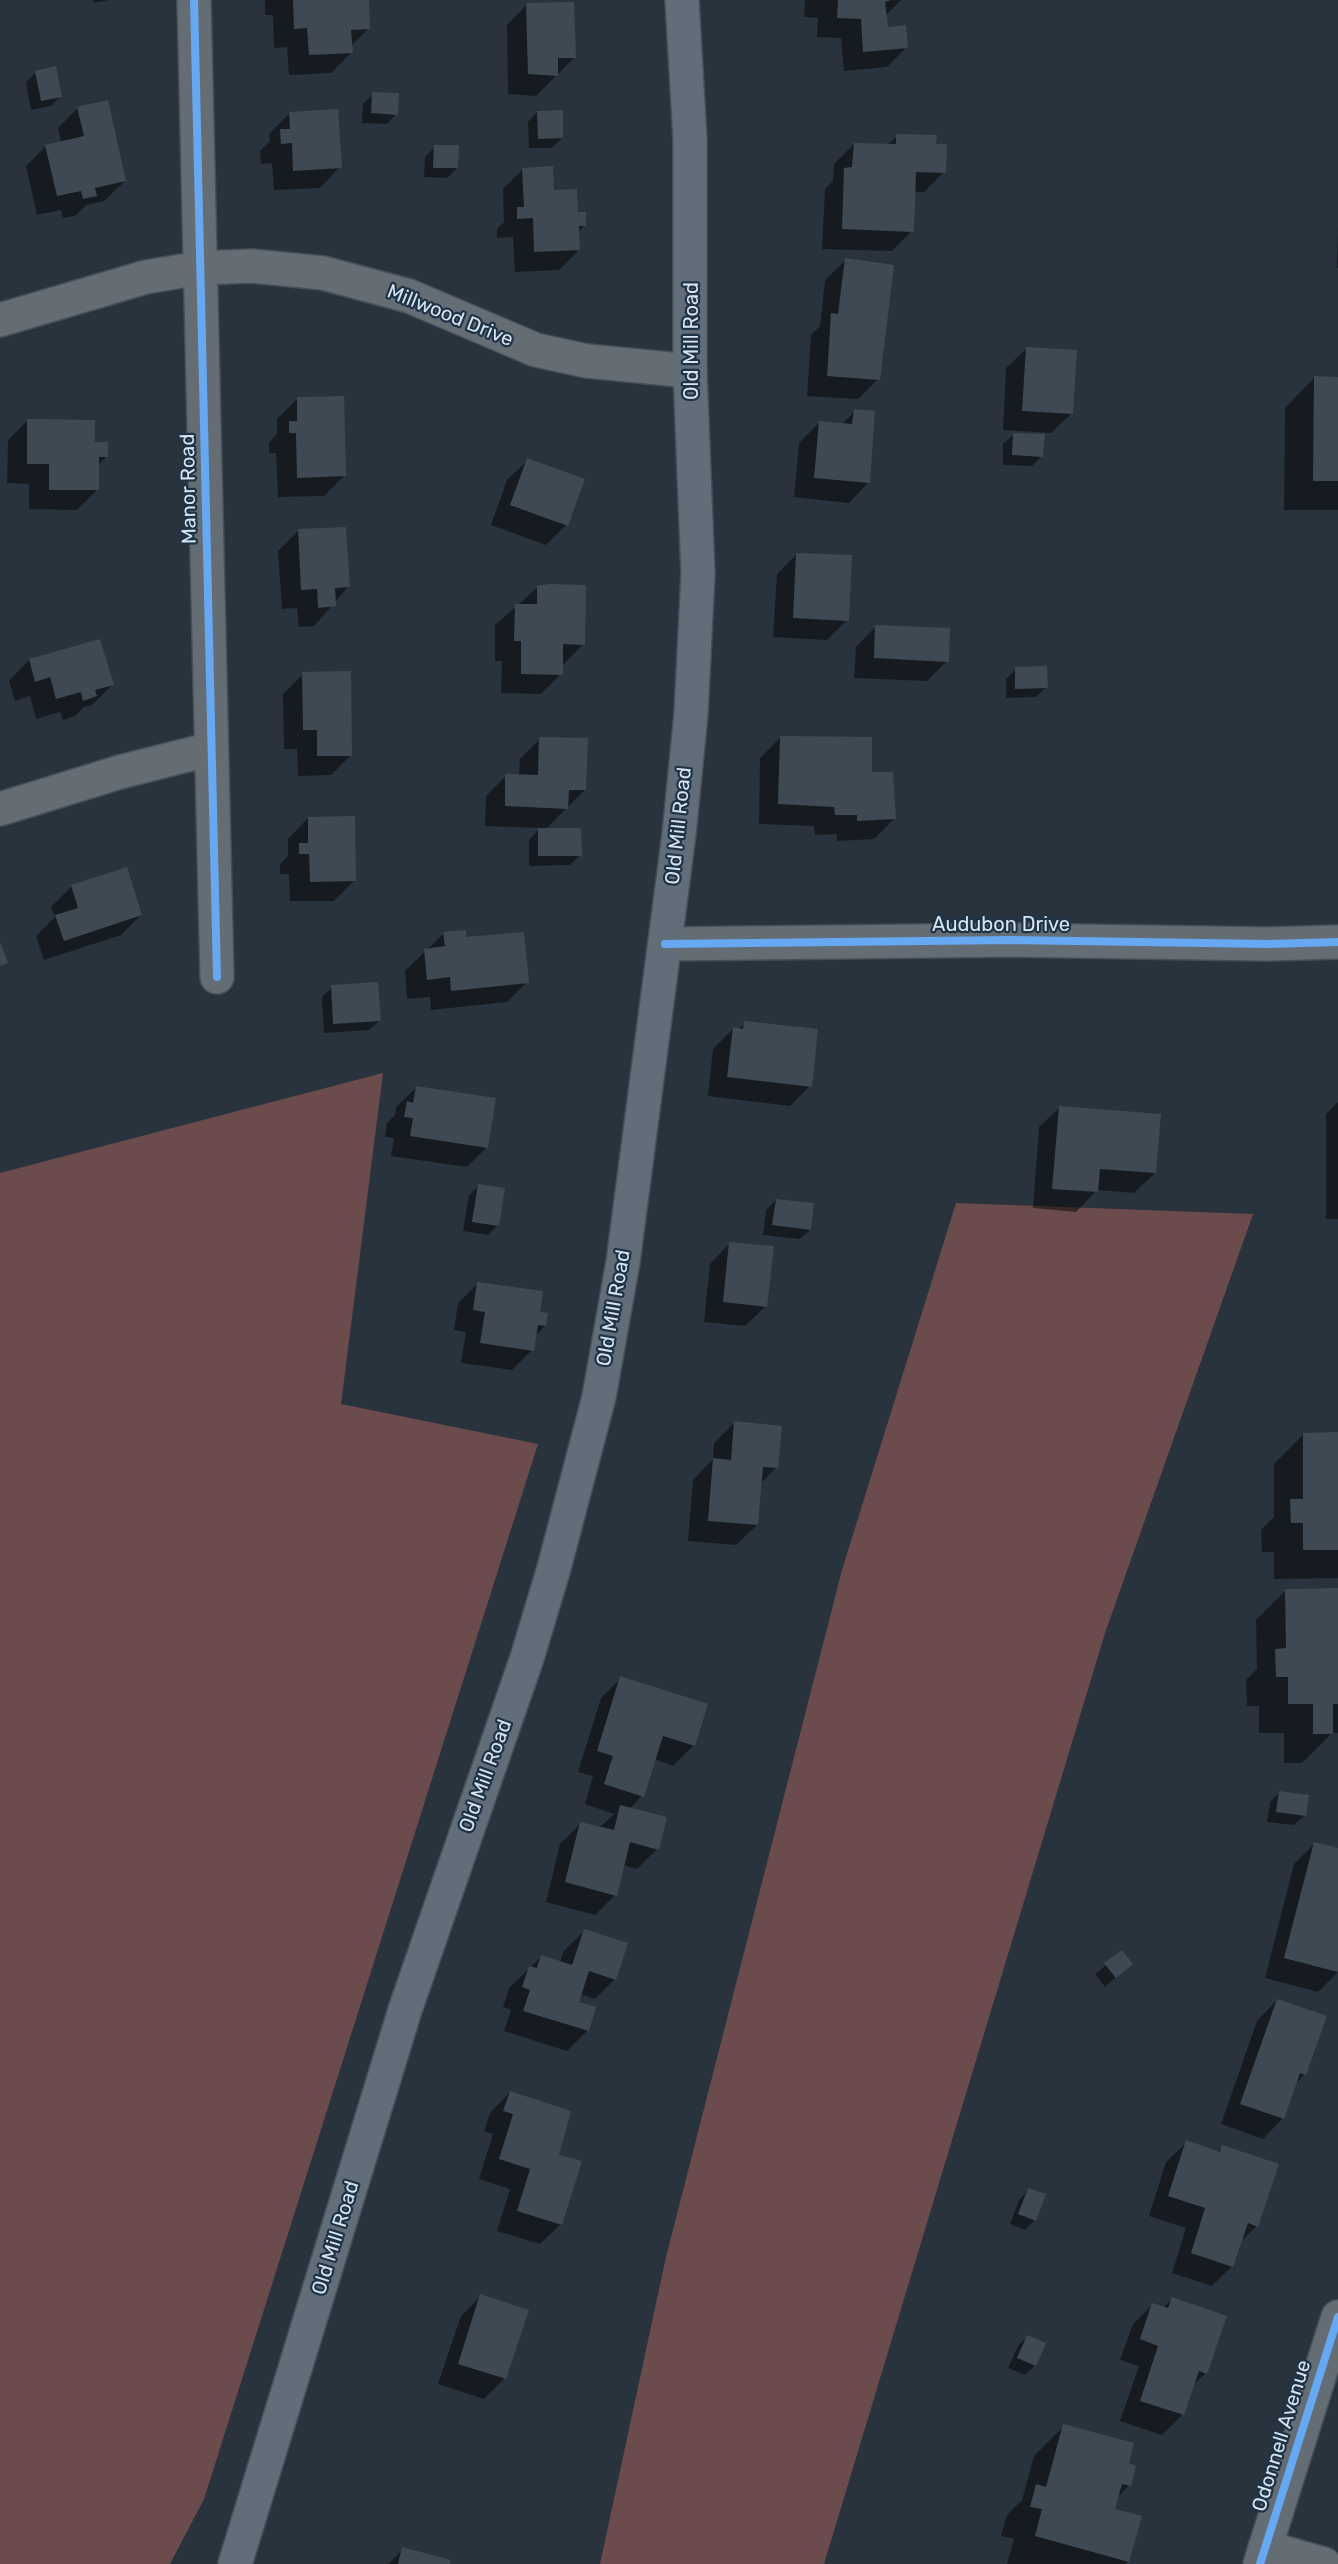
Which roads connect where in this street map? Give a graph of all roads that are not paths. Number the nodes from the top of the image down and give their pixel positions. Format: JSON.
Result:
{"nodes":[{"id":1,"x":194,"y":0,"type":"edge"},
{"id":2,"x":682,"y":0,"type":"edge"},
{"id":3,"x":200,"y":268,"type":"junction"},
{"id":4,"x":0,"y":320,"type":"edge"},
{"id":5,"x":690,"y":371,"type":"junction"},
{"id":6,"x":212,"y":749,"type":"junction"},
{"id":7,"x":0,"y":808,"type":"edge"},
{"id":8,"x":1338,"y":942,"type":"edge"},
{"id":9,"x":665,"y":944,"type":"junction"},
{"id":10,"x":217,"y":977,"type":"dead end"},
{"id":11,"x":1338,"y":2317,"type":"edge"},
{"id":12,"x":1263,"y":2555,"type":"edge"},
{"id":13,"x":235,"y":2564,"type":"edge"},
{"id":14,"x":1324,"y":2564,"type":"edge"}],
"edges":[{"from":1,"to":3,"type":"street","name":"Manor Road"},
{"from":2,"to":5,"type":"main road","name":"Old Mill Road"},
{"from":3,"to":4,"type":"street","name":"Millwood Drive"},
{"from":3,"to":5,"type":"street","name":"Millwood Drive"},
{"from":3,"to":6,"type":"street","name":"Manor Road"},
{"from":5,"to":9,"type":"main road","name":"Old Mill Road"},
{"from":6,"to":7,"type":"street"},
{"from":6,"to":10,"type":"street","name":"Manor Road"},
{"from":8,"to":9,"type":"street","name":"Audubon Drive"},
{"from":9,"to":13,"type":"main road","name":"Old Mill Road"},
{"from":11,"to":12,"type":"street","name":"Odonnell Avenue"},
{"from":12,"to":14,"type":"street"}]}
